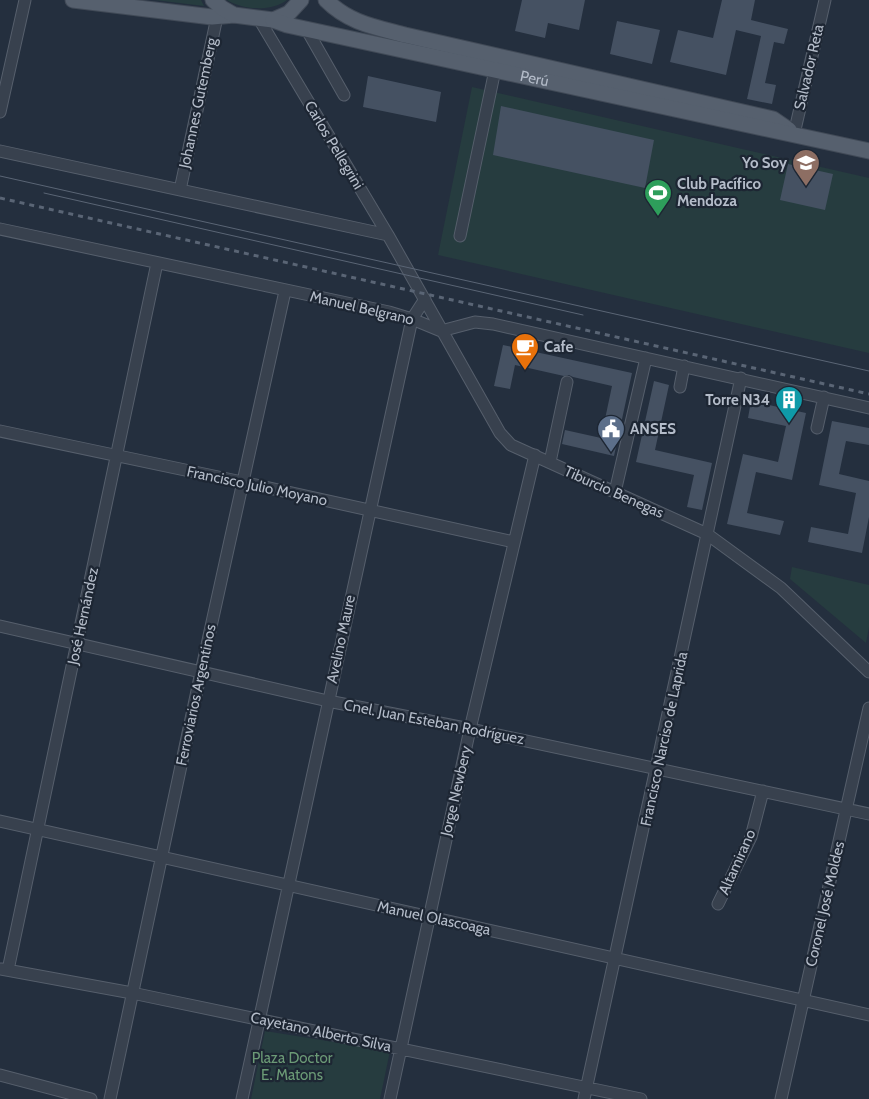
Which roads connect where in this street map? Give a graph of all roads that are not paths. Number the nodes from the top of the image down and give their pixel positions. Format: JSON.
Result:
{"nodes":[{"id":1,"x":25,"y":0,"type":"edge"},
{"id":2,"x":73,"y":0,"type":"edge"},
{"id":3,"x":213,"y":0,"type":"edge"},
{"id":4,"x":301,"y":0,"type":"edge"},
{"id":5,"x":326,"y":0,"type":"edge"},
{"id":6,"x":825,"y":0,"type":"edge"},
{"id":7,"x":234,"y":14,"type":"junction"},
{"id":8,"x":217,"y":17,"type":"junction"},
{"id":9,"x":266,"y":19,"type":"junction"},
{"id":10,"x":307,"y":30,"type":"junction"},
{"id":11,"x":495,"y":70,"type":"junction"},
{"id":12,"x":344,"y":94,"type":"dead end"},
{"id":13,"x":0,"y":112,"type":"edge"},
{"id":14,"x":794,"y":134,"type":"junction"},
{"id":15,"x":0,"y":151,"type":"edge"},
{"id":16,"x":869,"y":151,"type":"edge"},
{"id":17,"x":180,"y":190,"type":"junction"},
{"id":18,"x":0,"y":229,"type":"edge"},
{"id":19,"x":388,"y":235,"type":"junction"},
{"id":20,"x":460,"y":236,"type":"dead end"},
{"id":21,"x":157,"y":263,"type":"junction"},
{"id":22,"x":409,"y":272,"type":"joint"},
{"id":23,"x":285,"y":291,"type":"junction"},
{"id":24,"x":425,"y":299,"type":"junction"},
{"id":25,"x":412,"y":318,"type":"junction"},
{"id":26,"x":441,"y":331,"type":"junction"},
{"id":27,"x":646,"y":358,"type":"junction"},
{"id":28,"x":684,"y":366,"type":"junction"},
{"id":29,"x":742,"y":378,"type":"junction"},
{"id":30,"x":567,"y":382,"type":"dead end"},
{"id":31,"x":680,"y":387,"type":"dead end"},
{"id":32,"x":824,"y":397,"type":"junction"},
{"id":33,"x":869,"y":408,"type":"edge"},
{"id":34,"x":817,"y":428,"type":"dead end"},
{"id":35,"x":0,"y":431,"type":"edge"},
{"id":36,"x":117,"y":456,"type":"junction"},
{"id":37,"x":535,"y":456,"type":"junction"},
{"id":38,"x":550,"y":462,"type":"junction"},
{"id":39,"x":242,"y":482,"type":"junction"},
{"id":40,"x":615,"y":492,"type":"junction"},
{"id":41,"x":369,"y":510,"type":"junction"},
{"id":42,"x":708,"y":534,"type":"junction"},
{"id":43,"x":514,"y":542,"type":"junction"},
{"id":44,"x":0,"y":626,"type":"edge"},
{"id":45,"x":77,"y":644,"type":"junction"},
{"id":46,"x":201,"y":672,"type":"junction"},
{"id":47,"x":869,"y":672,"type":"edge"},
{"id":48,"x":328,"y":701,"type":"junction"},
{"id":49,"x":869,"y":708,"type":"edge"},
{"id":50,"x":470,"y":729,"type":"junction"},
{"id":51,"x":658,"y":768,"type":"junction"},
{"id":52,"x":763,"y":791,"type":"junction"},
{"id":53,"x":846,"y":809,"type":"junction"},
{"id":54,"x":869,"y":814,"type":"edge"},
{"id":55,"x":0,"y":821,"type":"edge"},
{"id":56,"x":38,"y":829,"type":"junction"},
{"id":57,"x":162,"y":857,"type":"junction"},
{"id":58,"x":288,"y":886,"type":"junction"},
{"id":59,"x":718,"y":904,"type":"dead end"},
{"id":60,"x":428,"y":917,"type":"junction"},
{"id":61,"x":616,"y":958,"type":"junction"},
{"id":62,"x":4,"y":969,"type":"edge"},
{"id":63,"x":132,"y":993,"type":"junction"},
{"id":64,"x":803,"y":1000,"type":"junction"},
{"id":65,"x":869,"y":1015,"type":"edge"},
{"id":66,"x":259,"y":1019,"type":"junction"},
{"id":67,"x":400,"y":1050,"type":"junction"},
{"id":68,"x":0,"y":1075,"type":"edge"},
{"id":69,"x":585,"y":1094,"type":"edge"},
{"id":70,"x":91,"y":1099,"type":"edge"},
{"id":71,"x":110,"y":1099,"type":"edge"},
{"id":72,"x":242,"y":1099,"type":"edge"},
{"id":73,"x":390,"y":1099,"type":"edge"},
{"id":74,"x":641,"y":1099,"type":"edge"},
{"id":75,"x":781,"y":1099,"type":"edge"}],
"edges":[{"from":1,"to":13,"type":"street"},
{"from":2,"to":8,"type":"main road"},
{"from":3,"to":7,"type":"main road"},
{"from":4,"to":9,"type":"main road"},
{"from":5,"to":14,"type":"main road","name":"Perú"},
{"from":6,"to":14,"type":"street","name":"Salvador Reta"},
{"from":7,"to":8,"type":"main road"},
{"from":7,"to":9,"type":"main road","name":"Perú"},
{"from":8,"to":17,"type":"street","name":"Johannes Gutemberg"},
{"from":9,"to":10,"type":"main road","name":"Perú"},
{"from":9,"to":19,"type":"street","name":"Carlos Pellegrini"},
{"from":10,"to":11,"type":"main road","name":"Perú"},
{"from":10,"to":12,"type":"street"},
{"from":11,"to":14,"type":"main road","name":"Perú"},
{"from":11,"to":20,"type":"street"},
{"from":14,"to":16,"type":"main road","name":"Perú"},
{"from":15,"to":17,"type":"street"},
{"from":17,"to":19,"type":"street"},
{"from":18,"to":21,"type":"street","name":"Manuel Belgrano"},
{"from":19,"to":22,"type":"street","name":"Carlos Pellegrini"},
{"from":21,"to":23,"type":"street","name":"Manuel Belgrano"},
{"from":21,"to":36,"type":"street","name":"José Hernández"},
{"from":22,"to":24,"type":"street","name":"Tiburcio Benegas"},
{"from":23,"to":25,"type":"street","name":"Manuel Belgrano"},
{"from":23,"to":39,"type":"street","name":"Ferroviarios Argentinos"},
{"from":24,"to":25,"type":"street","name":"Avelino Maure"},
{"from":24,"to":26,"type":"street","name":"Tiburcio Benegas"},
{"from":25,"to":26,"type":"street","name":"Manuel Belgrano"},
{"from":25,"to":41,"type":"street","name":"Avelino Maure"},
{"from":26,"to":27,"type":"street"},
{"from":26,"to":37,"type":"street","name":"Tiburcio Benegas"},
{"from":27,"to":28,"type":"street"},
{"from":27,"to":40,"type":"street"},
{"from":28,"to":29,"type":"street"},
{"from":28,"to":31,"type":"street"},
{"from":29,"to":32,"type":"street"},
{"from":29,"to":42,"type":"street","name":"Francisco Narciso de Laprida"},
{"from":30,"to":38,"type":"street"},
{"from":32,"to":33,"type":"street"},
{"from":32,"to":34,"type":"street"},
{"from":35,"to":36,"type":"street","name":"Francisco Julio Moyano"},
{"from":36,"to":39,"type":"street","name":"Francisco Julio Moyano"},
{"from":36,"to":45,"type":"street","name":"José Hernández"},
{"from":37,"to":38,"type":"street","name":"Tiburcio Benegas"},
{"from":37,"to":43,"type":"street","name":"Jorge Newbery"},
{"from":38,"to":40,"type":"street","name":"Tiburcio Benegas"},
{"from":39,"to":41,"type":"street","name":"Francisco Julio Moyano"},
{"from":39,"to":46,"type":"street","name":"Ferroviarios Argentinos"},
{"from":40,"to":42,"type":"street","name":"Tiburcio Benegas"},
{"from":41,"to":43,"type":"street","name":"Francisco Julio Moyano"},
{"from":41,"to":48,"type":"street","name":"Avelino Maure"},
{"from":42,"to":47,"type":"street","name":"Tiburcio Benegas"},
{"from":42,"to":51,"type":"street","name":"Francisco Narciso de Laprida"},
{"from":43,"to":50,"type":"street","name":"Jorge Newbery"},
{"from":44,"to":45,"type":"street","name":"Cnel. Juan Esteban Rodríguez"},
{"from":45,"to":46,"type":"street","name":"Cnel. Juan Esteban Rodríguez"},
{"from":45,"to":56,"type":"street","name":"José Hernández"},
{"from":46,"to":48,"type":"street","name":"Cnel. Juan Esteban Rodríguez"},
{"from":46,"to":57,"type":"street","name":"Ferroviarios Argentinos"},
{"from":48,"to":50,"type":"street","name":"Cnel. Juan Esteban Rodríguez"},
{"from":48,"to":58,"type":"street","name":"Avelino Maure"},
{"from":49,"to":53,"type":"street","name":"Coronel José Moldes"},
{"from":50,"to":51,"type":"street","name":"Cnel. Juan Esteban Rodríguez"},
{"from":50,"to":60,"type":"street","name":"Jorge Newbery"},
{"from":51,"to":52,"type":"street","name":"Cnel. Juan Esteban Rodríguez"},
{"from":51,"to":61,"type":"street","name":"Francisco Narciso de Laprida"},
{"from":52,"to":53,"type":"street","name":"Cnel. Juan Esteban Rodríguez"},
{"from":52,"to":59,"type":"street","name":"Altamirano"},
{"from":53,"to":54,"type":"street","name":"Cnel. Juan Esteban Rodríguez"},
{"from":53,"to":64,"type":"street","name":"Coronel José Moldes"},
{"from":55,"to":56,"type":"street","name":"Manuel Olascoaga"},
{"from":56,"to":57,"type":"street","name":"Manuel Olascoaga"},
{"from":56,"to":62,"type":"street","name":"José Hernández"},
{"from":57,"to":58,"type":"street","name":"Manuel Olascoaga"},
{"from":57,"to":63,"type":"street","name":"Ferroviarios Argentinos"},
{"from":58,"to":60,"type":"street","name":"Manuel Olascoaga"},
{"from":58,"to":66,"type":"street","name":"Avelino Maure"},
{"from":60,"to":61,"type":"street","name":"Manuel Olascoaga"},
{"from":60,"to":67,"type":"street","name":"Jorge Newbery"},
{"from":61,"to":64,"type":"street","name":"Manuel Olascoaga"},
{"from":61,"to":69,"type":"street","name":"Francisco Narciso de Laprida"},
{"from":62,"to":63,"type":"street","name":"Cayetano Alberto Silva"},
{"from":63,"to":66,"type":"street","name":"Cayetano Alberto Silva"},
{"from":63,"to":71,"type":"street","name":"Ferroviarios Argentinos"},
{"from":64,"to":65,"type":"street","name":"Manuel Olascoaga"},
{"from":64,"to":75,"type":"street","name":"Coronel José Moldes"},
{"from":66,"to":67,"type":"street","name":"Cayetano Alberto Silva"},
{"from":66,"to":72,"type":"street","name":"Avelino Maure"},
{"from":67,"to":69,"type":"street","name":"Cayetano Alberto Silva"},
{"from":67,"to":73,"type":"street","name":"Jorge Newbery"},
{"from":68,"to":70,"type":"street"},
{"from":69,"to":74,"type":"street","name":"Cayetano Alberto Silva"}]}
